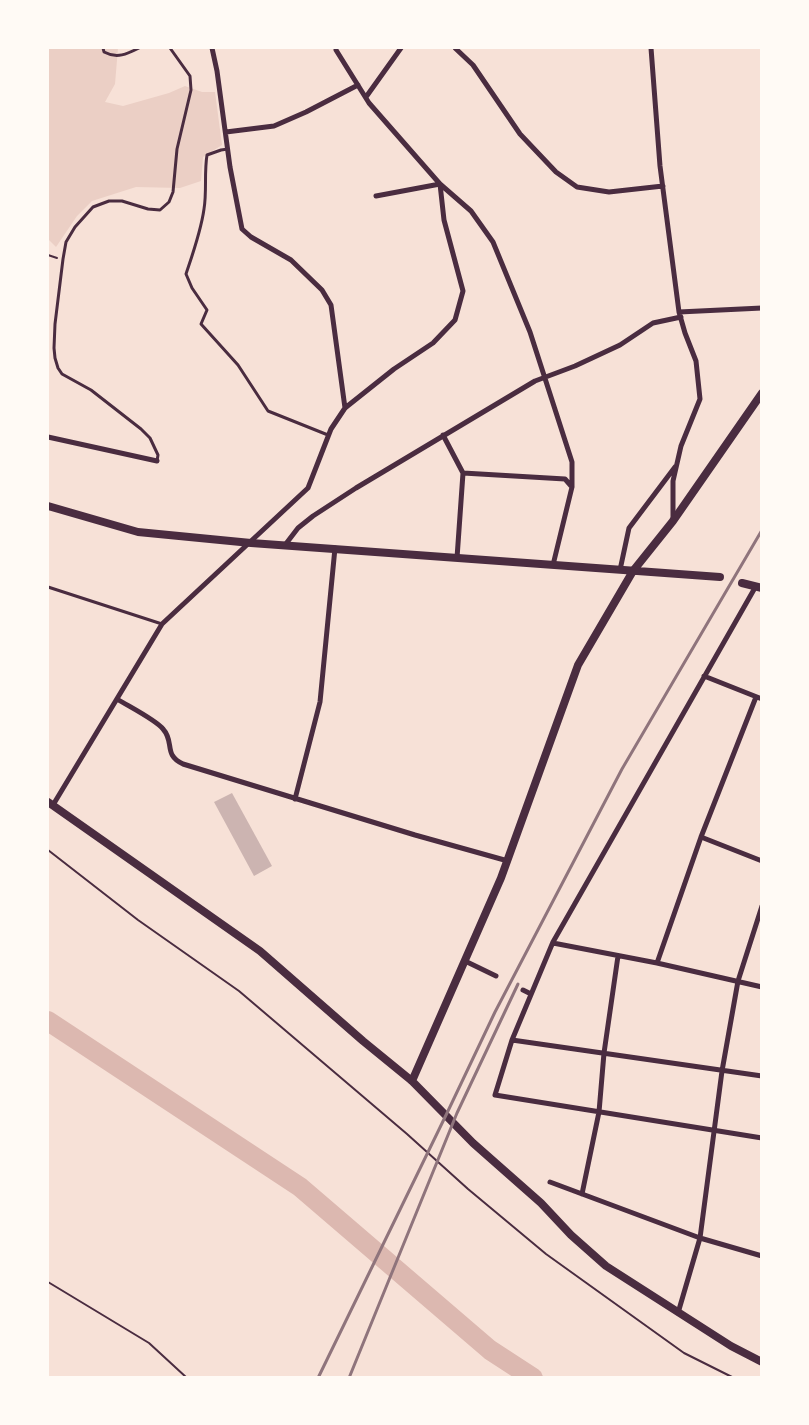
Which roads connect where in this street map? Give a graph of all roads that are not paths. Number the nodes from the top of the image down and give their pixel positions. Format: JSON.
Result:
{"nodes":[{"id":1,"x":103,"y":48,"type":"edge"},
{"id":2,"x":139,"y":48,"type":"edge"},
{"id":3,"x":170,"y":48,"type":"edge"},
{"id":4,"x":212,"y":48,"type":"edge"},
{"id":5,"x":336,"y":48,"type":"edge"},
{"id":6,"x":401,"y":48,"type":"edge"},
{"id":7,"x":455,"y":48,"type":"edge"},
{"id":8,"x":651,"y":48,"type":"edge"},
{"id":9,"x":358,"y":85,"type":"junction"},
{"id":10,"x":366,"y":97,"type":"junction"},
{"id":11,"x":226,"y":132,"type":"junction"},
{"id":12,"x":228,"y":149,"type":"junction"},
{"id":13,"x":440,"y":184,"type":"junction"},
{"id":14,"x":663,"y":186,"type":"junction"},
{"id":15,"x":376,"y":196,"type":"dead end"},
{"id":16,"x":762,"y":308,"type":"edge"},
{"id":17,"x":680,"y":314,"type":"junction"},
{"id":18,"x":544,"y":377,"type":"junction"},
{"id":19,"x":762,"y":393,"type":"edge"},
{"id":20,"x":345,"y":408,"type":"junction"},
{"id":21,"x":329,"y":435,"type":"junction"},
{"id":22,"x":443,"y":435,"type":"junction"},
{"id":23,"x":48,"y":437,"type":"edge"},
{"id":24,"x":157,"y":462,"type":"joint"},
{"id":25,"x":677,"y":464,"type":"junction"},
{"id":26,"x":463,"y":473,"type":"junction"},
{"id":27,"x":572,"y":487,"type":"junction"},
{"id":28,"x":48,"y":506,"type":"edge"},
{"id":29,"x":673,"y":521,"type":"junction"},
{"id":30,"x":251,"y":542,"type":"junction"},
{"id":31,"x":285,"y":545,"type":"junction"},
{"id":32,"x":335,"y":548,"type":"junction"},
{"id":33,"x":457,"y":558,"type":"junction"},
{"id":34,"x":553,"y":565,"type":"junction"},
{"id":35,"x":620,"y":570,"type":"junction"},
{"id":36,"x":633,"y":571,"type":"junction"},
{"id":37,"x":720,"y":577,"type":"dead end"},
{"id":38,"x":742,"y":583,"type":"dead end"},
{"id":39,"x":48,"y":587,"type":"edge"},
{"id":40,"x":759,"y":587,"type":"edge"},
{"id":41,"x":162,"y":624,"type":"junction"},
{"id":42,"x":704,"y":676,"type":"junction"},
{"id":43,"x":759,"y":698,"type":"edge"},
{"id":44,"x":117,"y":699,"type":"junction"},
{"id":45,"x":295,"y":799,"type":"junction"},
{"id":46,"x":50,"y":804,"type":"edge"},
{"id":47,"x":701,"y":837,"type":"junction"},
{"id":48,"x":508,"y":861,"type":"junction"},
{"id":49,"x":762,"y":861,"type":"edge"},
{"id":50,"x":762,"y":906,"type":"edge"},
{"id":51,"x":552,"y":942,"type":"junction"},
{"id":52,"x":618,"y":956,"type":"junction"},
{"id":53,"x":465,"y":961,"type":"junction"},
{"id":54,"x":657,"y":963,"type":"junction"},
{"id":55,"x":496,"y":976,"type":"dead end"},
{"id":56,"x":738,"y":981,"type":"junction"},
{"id":57,"x":762,"y":987,"type":"edge"},
{"id":58,"x":522,"y":990,"type":"dead end"},
{"id":59,"x":531,"y":994,"type":"junction"},
{"id":60,"x":512,"y":1040,"type":"junction"},
{"id":61,"x":604,"y":1053,"type":"junction"},
{"id":62,"x":722,"y":1071,"type":"junction"},
{"id":63,"x":762,"y":1076,"type":"edge"},
{"id":64,"x":412,"y":1082,"type":"junction"},
{"id":65,"x":598,"y":1112,"type":"junction"},
{"id":66,"x":714,"y":1131,"type":"junction"},
{"id":67,"x":762,"y":1138,"type":"edge"},
{"id":68,"x":550,"y":1182,"type":"dead end"},
{"id":69,"x":582,"y":1194,"type":"junction"},
{"id":70,"x":700,"y":1238,"type":"junction"},
{"id":71,"x":762,"y":1256,"type":"edge"},
{"id":72,"x":678,"y":1313,"type":"junction"},
{"id":73,"x":762,"y":1362,"type":"edge"}],
"edges":[{"from":1,"to":2,"type":"lane"},
{"from":3,"to":24,"type":"lane"},
{"from":4,"to":11,"type":"street"},
{"from":5,"to":9,"type":"street"},
{"from":6,"to":10,"type":"street"},
{"from":7,"to":14,"type":"street"},
{"from":8,"to":14,"type":"street"},
{"from":9,"to":10,"type":"street"},
{"from":9,"to":11,"type":"street"},
{"from":10,"to":13,"type":"street"},
{"from":11,"to":12,"type":"street"},
{"from":12,"to":20,"type":"street"},
{"from":12,"to":21,"type":"lane"},
{"from":13,"to":15,"type":"street"},
{"from":13,"to":18,"type":"street"},
{"from":13,"to":20,"type":"street"},
{"from":14,"to":17,"type":"street"},
{"from":16,"to":17,"type":"street"},
{"from":17,"to":18,"type":"street"},
{"from":17,"to":25,"type":"street"},
{"from":18,"to":22,"type":"street"},
{"from":18,"to":27,"type":"street"},
{"from":19,"to":29,"type":"street"},
{"from":20,"to":21,"type":"street"},
{"from":21,"to":30,"type":"street"},
{"from":22,"to":26,"type":"street"},
{"from":22,"to":31,"type":"street"},
{"from":23,"to":24,"type":"street"},
{"from":25,"to":29,"type":"street"},
{"from":25,"to":35,"type":"street"},
{"from":26,"to":27,"type":"street"},
{"from":26,"to":33,"type":"street"},
{"from":27,"to":34,"type":"street"},
{"from":28,"to":30,"type":"street"},
{"from":29,"to":36,"type":"street"},
{"from":30,"to":31,"type":"street"},
{"from":30,"to":41,"type":"street"},
{"from":31,"to":32,"type":"street"},
{"from":32,"to":33,"type":"street"},
{"from":32,"to":45,"type":"street"},
{"from":33,"to":34,"type":"street"},
{"from":34,"to":35,"type":"street"},
{"from":35,"to":36,"type":"street"},
{"from":36,"to":37,"type":"street"},
{"from":36,"to":48,"type":"street"},
{"from":38,"to":40,"type":"street"},
{"from":39,"to":41,"type":"lane"},
{"from":40,"to":42,"type":"street"},
{"from":41,"to":44,"type":"street"},
{"from":42,"to":43,"type":"street"},
{"from":42,"to":51,"type":"street"},
{"from":43,"to":47,"type":"street"},
{"from":44,"to":45,"type":"street"},
{"from":44,"to":46,"type":"street"},
{"from":45,"to":48,"type":"street"},
{"from":46,"to":64,"type":"street"},
{"from":47,"to":49,"type":"street"},
{"from":47,"to":54,"type":"street"},
{"from":48,"to":53,"type":"street"},
{"from":50,"to":56,"type":"street"},
{"from":51,"to":52,"type":"street"},
{"from":51,"to":59,"type":"street"},
{"from":52,"to":54,"type":"street"},
{"from":52,"to":61,"type":"street"},
{"from":53,"to":55,"type":"street"},
{"from":53,"to":64,"type":"street"},
{"from":54,"to":56,"type":"street"},
{"from":56,"to":57,"type":"street"},
{"from":56,"to":62,"type":"street"},
{"from":58,"to":59,"type":"street"},
{"from":59,"to":60,"type":"street"},
{"from":60,"to":61,"type":"street"},
{"from":60,"to":65,"type":"street"},
{"from":61,"to":62,"type":"street"},
{"from":61,"to":65,"type":"street"},
{"from":62,"to":63,"type":"street"},
{"from":62,"to":66,"type":"street"},
{"from":64,"to":72,"type":"street"},
{"from":65,"to":66,"type":"street"},
{"from":65,"to":69,"type":"street"},
{"from":66,"to":67,"type":"street"},
{"from":66,"to":70,"type":"street"},
{"from":68,"to":69,"type":"street"},
{"from":69,"to":70,"type":"street"},
{"from":70,"to":71,"type":"street"},
{"from":70,"to":72,"type":"street"},
{"from":72,"to":73,"type":"street"}]}
